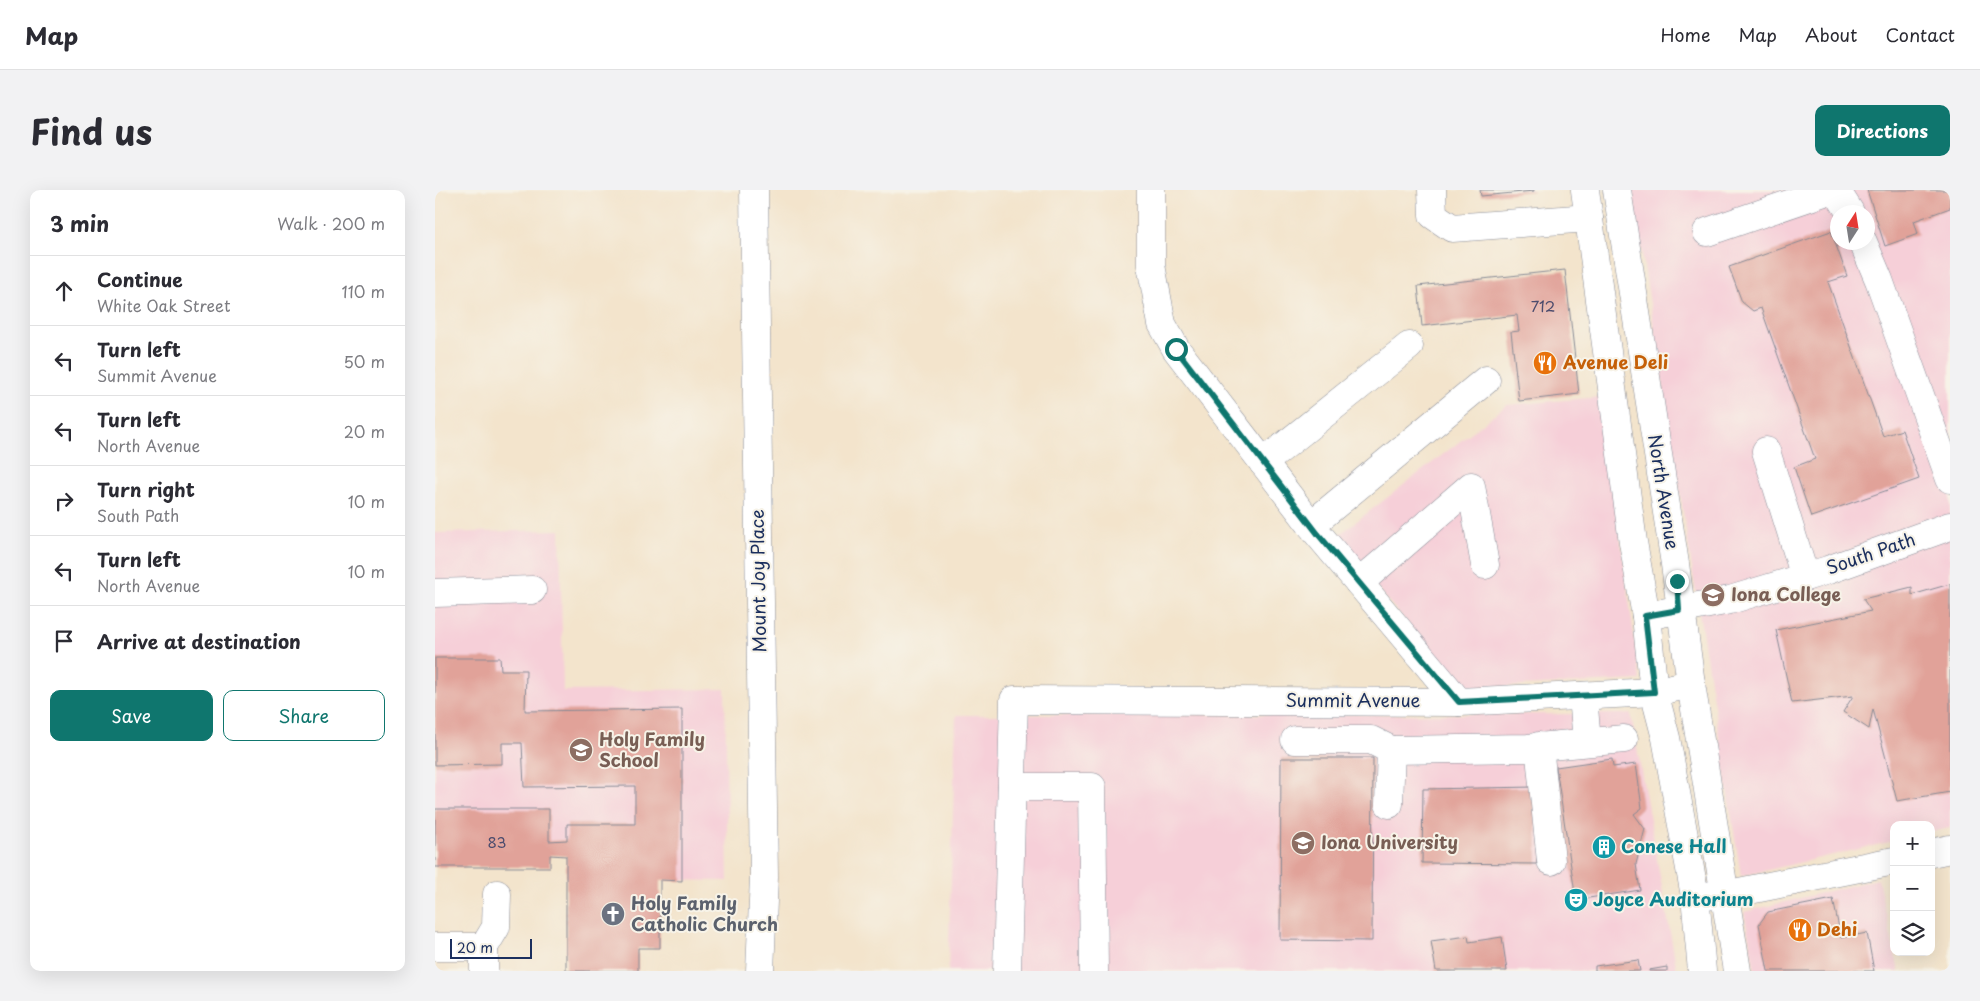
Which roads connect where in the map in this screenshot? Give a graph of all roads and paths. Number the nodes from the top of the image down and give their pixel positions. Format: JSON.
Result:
{"nodes":[{"id":1,"x":754,"y":190,"type":"edge"},
{"id":2,"x":1151,"y":190,"type":"edge"},
{"id":3,"x":1432,"y":190,"type":"edge"},
{"id":4,"x":1585,"y":190,"type":"edge"},
{"id":5,"x":1617,"y":190,"type":"edge"},
{"id":6,"x":1830,"y":190,"type":"edge"},
{"id":7,"x":1836,"y":190,"type":"edge"},
{"id":8,"x":1846,"y":205,"type":"edge"},
{"id":9,"x":1589,"y":218,"type":"junction"},
{"id":10,"x":1707,"y":232,"type":"dead end"},
{"id":11,"x":1866,"y":250,"type":"edge"},
{"id":12,"x":1409,"y":346,"type":"dead end"},
{"id":13,"x":1485,"y":380,"type":"dead end"},
{"id":14,"x":1766,"y":451,"type":"dead end"},
{"id":15,"x":1263,"y":463,"type":"junction"},
{"id":16,"x":1950,"y":479,"type":"edge"},
{"id":17,"x":1311,"y":524,"type":"junction"},
{"id":18,"x":1950,"y":526,"type":"edge"},
{"id":19,"x":1485,"y":565,"type":"dead end"},
{"id":20,"x":1805,"y":577,"type":"junction"},
{"id":21,"x":1359,"y":583,"type":"junction"},
{"id":22,"x":532,"y":590,"type":"dead end"},
{"id":23,"x":435,"y":593,"type":"edge"},
{"id":24,"x":1679,"y":610,"type":"junction"},
{"id":25,"x":1645,"y":616,"type":"junction"},
{"id":26,"x":1691,"y":684,"type":"junction"},
{"id":27,"x":1654,"y":692,"type":"junction"},
{"id":28,"x":1583,"y":696,"type":"junction"},
{"id":29,"x":1459,"y":702,"type":"junction"},
{"id":30,"x":1624,"y":739,"type":"dead end"},
{"id":31,"x":1295,"y":740,"type":"dead end"},
{"id":32,"x":1587,"y":742,"type":"junction"},
{"id":33,"x":1539,"y":746,"type":"junction"},
{"id":34,"x":1391,"y":750,"type":"junction"},
{"id":35,"x":1012,"y":787,"type":"junction"},
{"id":36,"x":1389,"y":804,"type":"dead end"},
{"id":37,"x":1950,"y":849,"type":"edge"},
{"id":38,"x":1935,"y":852,"type":"edge"},
{"id":39,"x":1890,"y":861,"type":"edge"},
{"id":40,"x":1551,"y":862,"type":"dead end"},
{"id":41,"x":497,"y":894,"type":"dead end"},
{"id":42,"x":1724,"y":894,"type":"junction"},
{"id":43,"x":1695,"y":896,"type":"junction"},
{"id":44,"x":435,"y":947,"type":"edge"},
{"id":45,"x":484,"y":959,"type":"edge"},
{"id":46,"x":760,"y":971,"type":"edge"},
{"id":47,"x":1007,"y":971,"type":"edge"},
{"id":48,"x":1094,"y":971,"type":"edge"},
{"id":49,"x":1702,"y":971,"type":"edge"},
{"id":50,"x":1737,"y":971,"type":"edge"}],
"edges":[{"from":1,"to":46,"type":"street","name":"Mount Joy Place"},
{"from":2,"to":15,"type":"street"},
{"from":3,"to":9,"type":"street"},
{"from":4,"to":9,"type":"street","name":"North Avenue"},
{"from":5,"to":24,"type":"street","name":"North Avenue"},
{"from":6,"to":10,"type":"street"},
{"from":7,"to":8,"type":"street"},
{"from":9,"to":25,"type":"street","name":"North Avenue"},
{"from":11,"to":16,"type":"street"},
{"from":12,"to":15,"type":"street"},
{"from":13,"to":17,"type":"street"},
{"from":14,"to":20,"type":"street"},
{"from":15,"to":17,"type":"street"},
{"from":17,"to":21,"type":"street"},
{"from":18,"to":20,"type":"street","name":"South Path"},
{"from":19,"to":21,"type":"street"},
{"from":20,"to":24,"type":"street","name":"South Path"},
{"from":21,"to":29,"type":"street"},
{"from":22,"to":23,"type":"street"},
{"from":24,"to":25,"type":"street","name":"South Path"},
{"from":24,"to":26,"type":"street","name":"North Avenue"},
{"from":25,"to":27,"type":"street","name":"North Avenue"},
{"from":26,"to":27,"type":"street","name":"Summit Avenue"},
{"from":26,"to":42,"type":"street","name":"North Avenue"},
{"from":27,"to":28,"type":"street","name":"Summit Avenue"},
{"from":27,"to":43,"type":"street","name":"North Avenue"},
{"from":28,"to":29,"type":"street","name":"Summit Avenue"},
{"from":28,"to":32,"type":"street"},
{"from":29,"to":35,"type":"street","name":"Summit Avenue"},
{"from":30,"to":32,"type":"street"},
{"from":31,"to":34,"type":"street"},
{"from":32,"to":33,"type":"street"},
{"from":33,"to":34,"type":"street"},
{"from":33,"to":40,"type":"street"},
{"from":34,"to":36,"type":"street"},
{"from":35,"to":47,"type":"street"},
{"from":35,"to":48,"type":"street"},
{"from":37,"to":38,"type":"street"},
{"from":39,"to":42,"type":"street"},
{"from":41,"to":45,"type":"street"},
{"from":42,"to":43,"type":"street"},
{"from":42,"to":50,"type":"street","name":"North Avenue"},
{"from":43,"to":49,"type":"street","name":"North Avenue"},
{"from":44,"to":45,"type":"street"}]}
